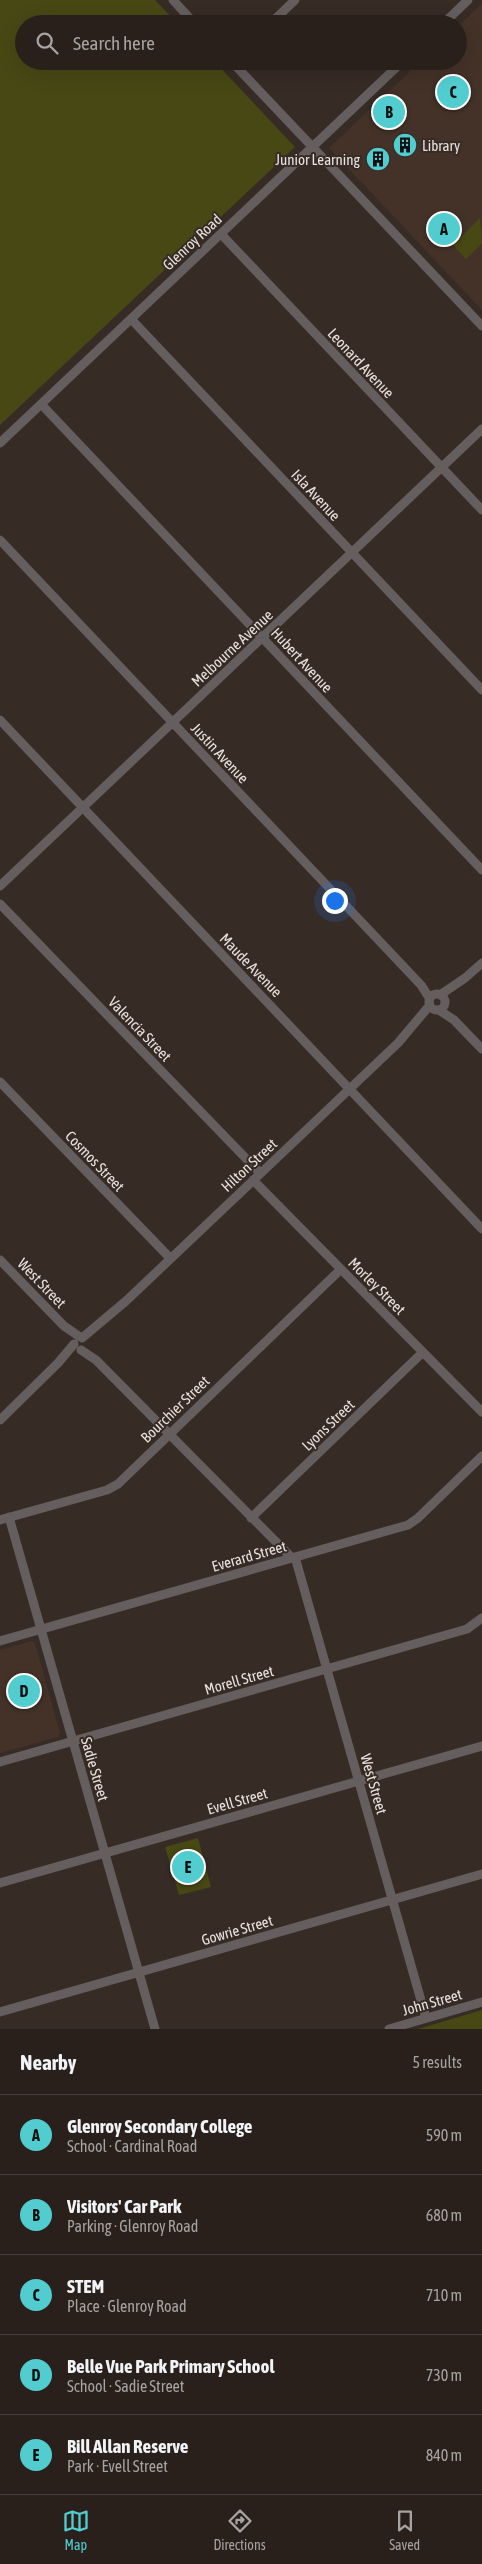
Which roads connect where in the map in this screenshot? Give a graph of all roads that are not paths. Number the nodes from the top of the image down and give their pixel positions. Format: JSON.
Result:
{"nodes":[{"id":1,"x":173,"y":0,"type":"edge"},
{"id":2,"x":295,"y":0,"type":"edge"},
{"id":3,"x":468,"y":0,"type":"edge"},
{"id":4,"x":187,"y":15,"type":"edge"},
{"id":5,"x":279,"y":15,"type":"edge"},
{"id":6,"x":452,"y":15,"type":"edge"},
{"id":7,"x":239,"y":70,"type":"edge"},
{"id":8,"x":394,"y":70,"type":"edge"},
{"id":9,"x":313,"y":148,"type":"junction"},
{"id":10,"x":221,"y":234,"type":"junction"},
{"id":11,"x":131,"y":319,"type":"junction"},
{"id":12,"x":482,"y":326,"type":"edge"},
{"id":13,"x":41,"y":404,"type":"junction"},
{"id":14,"x":482,"y":429,"type":"edge"},
{"id":15,"x":0,"y":444,"type":"edge"},
{"id":16,"x":442,"y":468,"type":"junction"},
{"id":17,"x":482,"y":510,"type":"edge"},
{"id":18,"x":0,"y":540,"type":"edge"},
{"id":19,"x":352,"y":552,"type":"junction"},
{"id":20,"x":262,"y":638,"type":"junction"},
{"id":21,"x":482,"y":690,"type":"edge"},
{"id":22,"x":0,"y":720,"type":"edge"},
{"id":23,"x":172,"y":722,"type":"junction"},
{"id":24,"x":82,"y":807,"type":"junction"},
{"id":25,"x":482,"y":870,"type":"edge"},
{"id":26,"x":0,"y":886,"type":"edge"},
{"id":27,"x":0,"y":904,"type":"edge"},
{"id":28,"x":482,"y":963,"type":"edge"},
{"id":29,"x":437,"y":1002,"type":"junction"},
{"id":30,"x":482,"y":1049,"type":"edge"},
{"id":31,"x":0,"y":1082,"type":"edge"},
{"id":32,"x":349,"y":1088,"type":"junction"},
{"id":33,"x":256,"y":1176,"type":"junction"},
{"id":34,"x":482,"y":1229,"type":"edge"},
{"id":35,"x":170,"y":1258,"type":"junction"},
{"id":36,"x":0,"y":1260,"type":"edge"},
{"id":37,"x":341,"y":1269,"type":"junction"},
{"id":38,"x":80,"y":1343,"type":"junction"},
{"id":39,"x":423,"y":1352,"type":"junction"},
{"id":40,"x":482,"y":1412,"type":"edge"},
{"id":41,"x":0,"y":1420,"type":"edge"},
{"id":42,"x":169,"y":1434,"type":"junction"},
{"id":43,"x":482,"y":1456,"type":"edge"},
{"id":44,"x":252,"y":1518,"type":"junction"},
{"id":45,"x":4,"y":1519,"type":"edge"},
{"id":46,"x":293,"y":1558,"type":"junction"},
{"id":47,"x":482,"y":1618,"type":"edge"},
{"id":48,"x":40,"y":1630,"type":"junction"},
{"id":49,"x":0,"y":1641,"type":"edge"},
{"id":50,"x":327,"y":1669,"type":"junction"},
{"id":51,"x":72,"y":1741,"type":"junction"},
{"id":52,"x":482,"y":1746,"type":"edge"},
{"id":53,"x":0,"y":1762,"type":"edge"},
{"id":54,"x":359,"y":1781,"type":"junction"},
{"id":55,"x":104,"y":1854,"type":"junction"},
{"id":56,"x":482,"y":1874,"type":"edge"},
{"id":57,"x":0,"y":1883,"type":"edge"},
{"id":58,"x":393,"y":1900,"type":"junction"},
{"id":59,"x":138,"y":1972,"type":"junction"},
{"id":60,"x":482,"y":2002,"type":"edge"},
{"id":61,"x":0,"y":2012,"type":"edge"},
{"id":62,"x":426,"y":2018,"type":"junction"},
{"id":63,"x":155,"y":2029,"type":"edge"},
{"id":64,"x":390,"y":2029,"type":"edge"}],
"edges":[{"from":1,"to":4,"type":"street"},
{"from":2,"to":5,"type":"street"},
{"from":3,"to":6,"type":"street"},
{"from":7,"to":9,"type":"street"},
{"from":8,"to":9,"type":"street","name":"Glenroy Road"},
{"from":9,"to":10,"type":"street","name":"Glenroy Road"},
{"from":9,"to":12,"type":"street"},
{"from":10,"to":11,"type":"street","name":"Glenroy Road"},
{"from":10,"to":16,"type":"street","name":"Leonard Avenue"},
{"from":11,"to":13,"type":"street","name":"Glenroy Road"},
{"from":11,"to":19,"type":"street","name":"Isla Avenue"},
{"from":13,"to":15,"type":"street","name":"Glenroy Road"},
{"from":13,"to":20,"type":"street","name":"Hubert Avenue"},
{"from":14,"to":16,"type":"street","name":"Melbourne Avenue"},
{"from":16,"to":17,"type":"street","name":"Leonard Avenue"},
{"from":16,"to":19,"type":"street","name":"Melbourne Avenue"},
{"from":18,"to":23,"type":"street","name":"Justin Avenue"},
{"from":19,"to":20,"type":"street","name":"Melbourne Avenue"},
{"from":19,"to":21,"type":"street","name":"Isla Avenue"},
{"from":20,"to":23,"type":"street","name":"Melbourne Avenue"},
{"from":20,"to":25,"type":"street","name":"Hubert Avenue"},
{"from":22,"to":24,"type":"street","name":"Maude Avenue"},
{"from":23,"to":24,"type":"street","name":"Melbourne Avenue"},
{"from":23,"to":29,"type":"street","name":"Justin Avenue"},
{"from":24,"to":26,"type":"street","name":"Melbourne Avenue"},
{"from":24,"to":32,"type":"street","name":"Maude Avenue"},
{"from":27,"to":33,"type":"street","name":"Valencia Street"},
{"from":28,"to":29,"type":"street","name":"Hilton Street"},
{"from":29,"to":30,"type":"street","name":"Justin Avenue"},
{"from":29,"to":32,"type":"street","name":"Hilton Street"},
{"from":31,"to":35,"type":"street","name":"Cosmos Street"},
{"from":32,"to":33,"type":"street","name":"Hilton Street"},
{"from":32,"to":34,"type":"street","name":"Maude Avenue"},
{"from":33,"to":35,"type":"street","name":"Hilton Street"},
{"from":33,"to":37,"type":"street","name":"Morley Street"},
{"from":35,"to":38,"type":"street","name":"Hilton Street"},
{"from":36,"to":38,"type":"street","name":"West Street"},
{"from":37,"to":39,"type":"street","name":"Morley Street"},
{"from":37,"to":42,"type":"street","name":"Bourchier Street"},
{"from":38,"to":41,"type":"street","name":"Hilton Street"},
{"from":38,"to":42,"type":"street","name":"West Street"},
{"from":39,"to":40,"type":"street","name":"Morley Street"},
{"from":39,"to":44,"type":"street","name":"Lyons Street"},
{"from":42,"to":44,"type":"street","name":"West Street"},
{"from":42,"to":45,"type":"street","name":"Bourchier Street"},
{"from":43,"to":46,"type":"street","name":"Everard Street"},
{"from":44,"to":46,"type":"street","name":"West Street"},
{"from":45,"to":48,"type":"street","name":"Sadie Street"},
{"from":46,"to":48,"type":"street","name":"Everard Street"},
{"from":46,"to":50,"type":"street","name":"West Street"},
{"from":47,"to":50,"type":"street","name":"Morell Street"},
{"from":48,"to":49,"type":"street","name":"Everard Street"},
{"from":48,"to":51,"type":"street","name":"Sadie Street"},
{"from":50,"to":51,"type":"street","name":"Morell Street"},
{"from":50,"to":54,"type":"street","name":"West Street"},
{"from":51,"to":53,"type":"street","name":"Morell Street"},
{"from":51,"to":55,"type":"street","name":"Sadie Street"},
{"from":52,"to":54,"type":"street","name":"Evell Street"},
{"from":54,"to":55,"type":"street","name":"Evell Street"},
{"from":54,"to":58,"type":"street","name":"West Street"},
{"from":55,"to":57,"type":"street","name":"Evell Street"},
{"from":55,"to":59,"type":"street","name":"Sadie Street"},
{"from":56,"to":58,"type":"street","name":"Gowrie Street"},
{"from":58,"to":59,"type":"street","name":"Gowrie Street"},
{"from":58,"to":62,"type":"street","name":"West Street"},
{"from":59,"to":61,"type":"street","name":"Gowrie Street"},
{"from":59,"to":63,"type":"street","name":"Sadie Street"},
{"from":60,"to":62,"type":"street","name":"John Street"},
{"from":62,"to":64,"type":"street","name":"John Street"}]}
